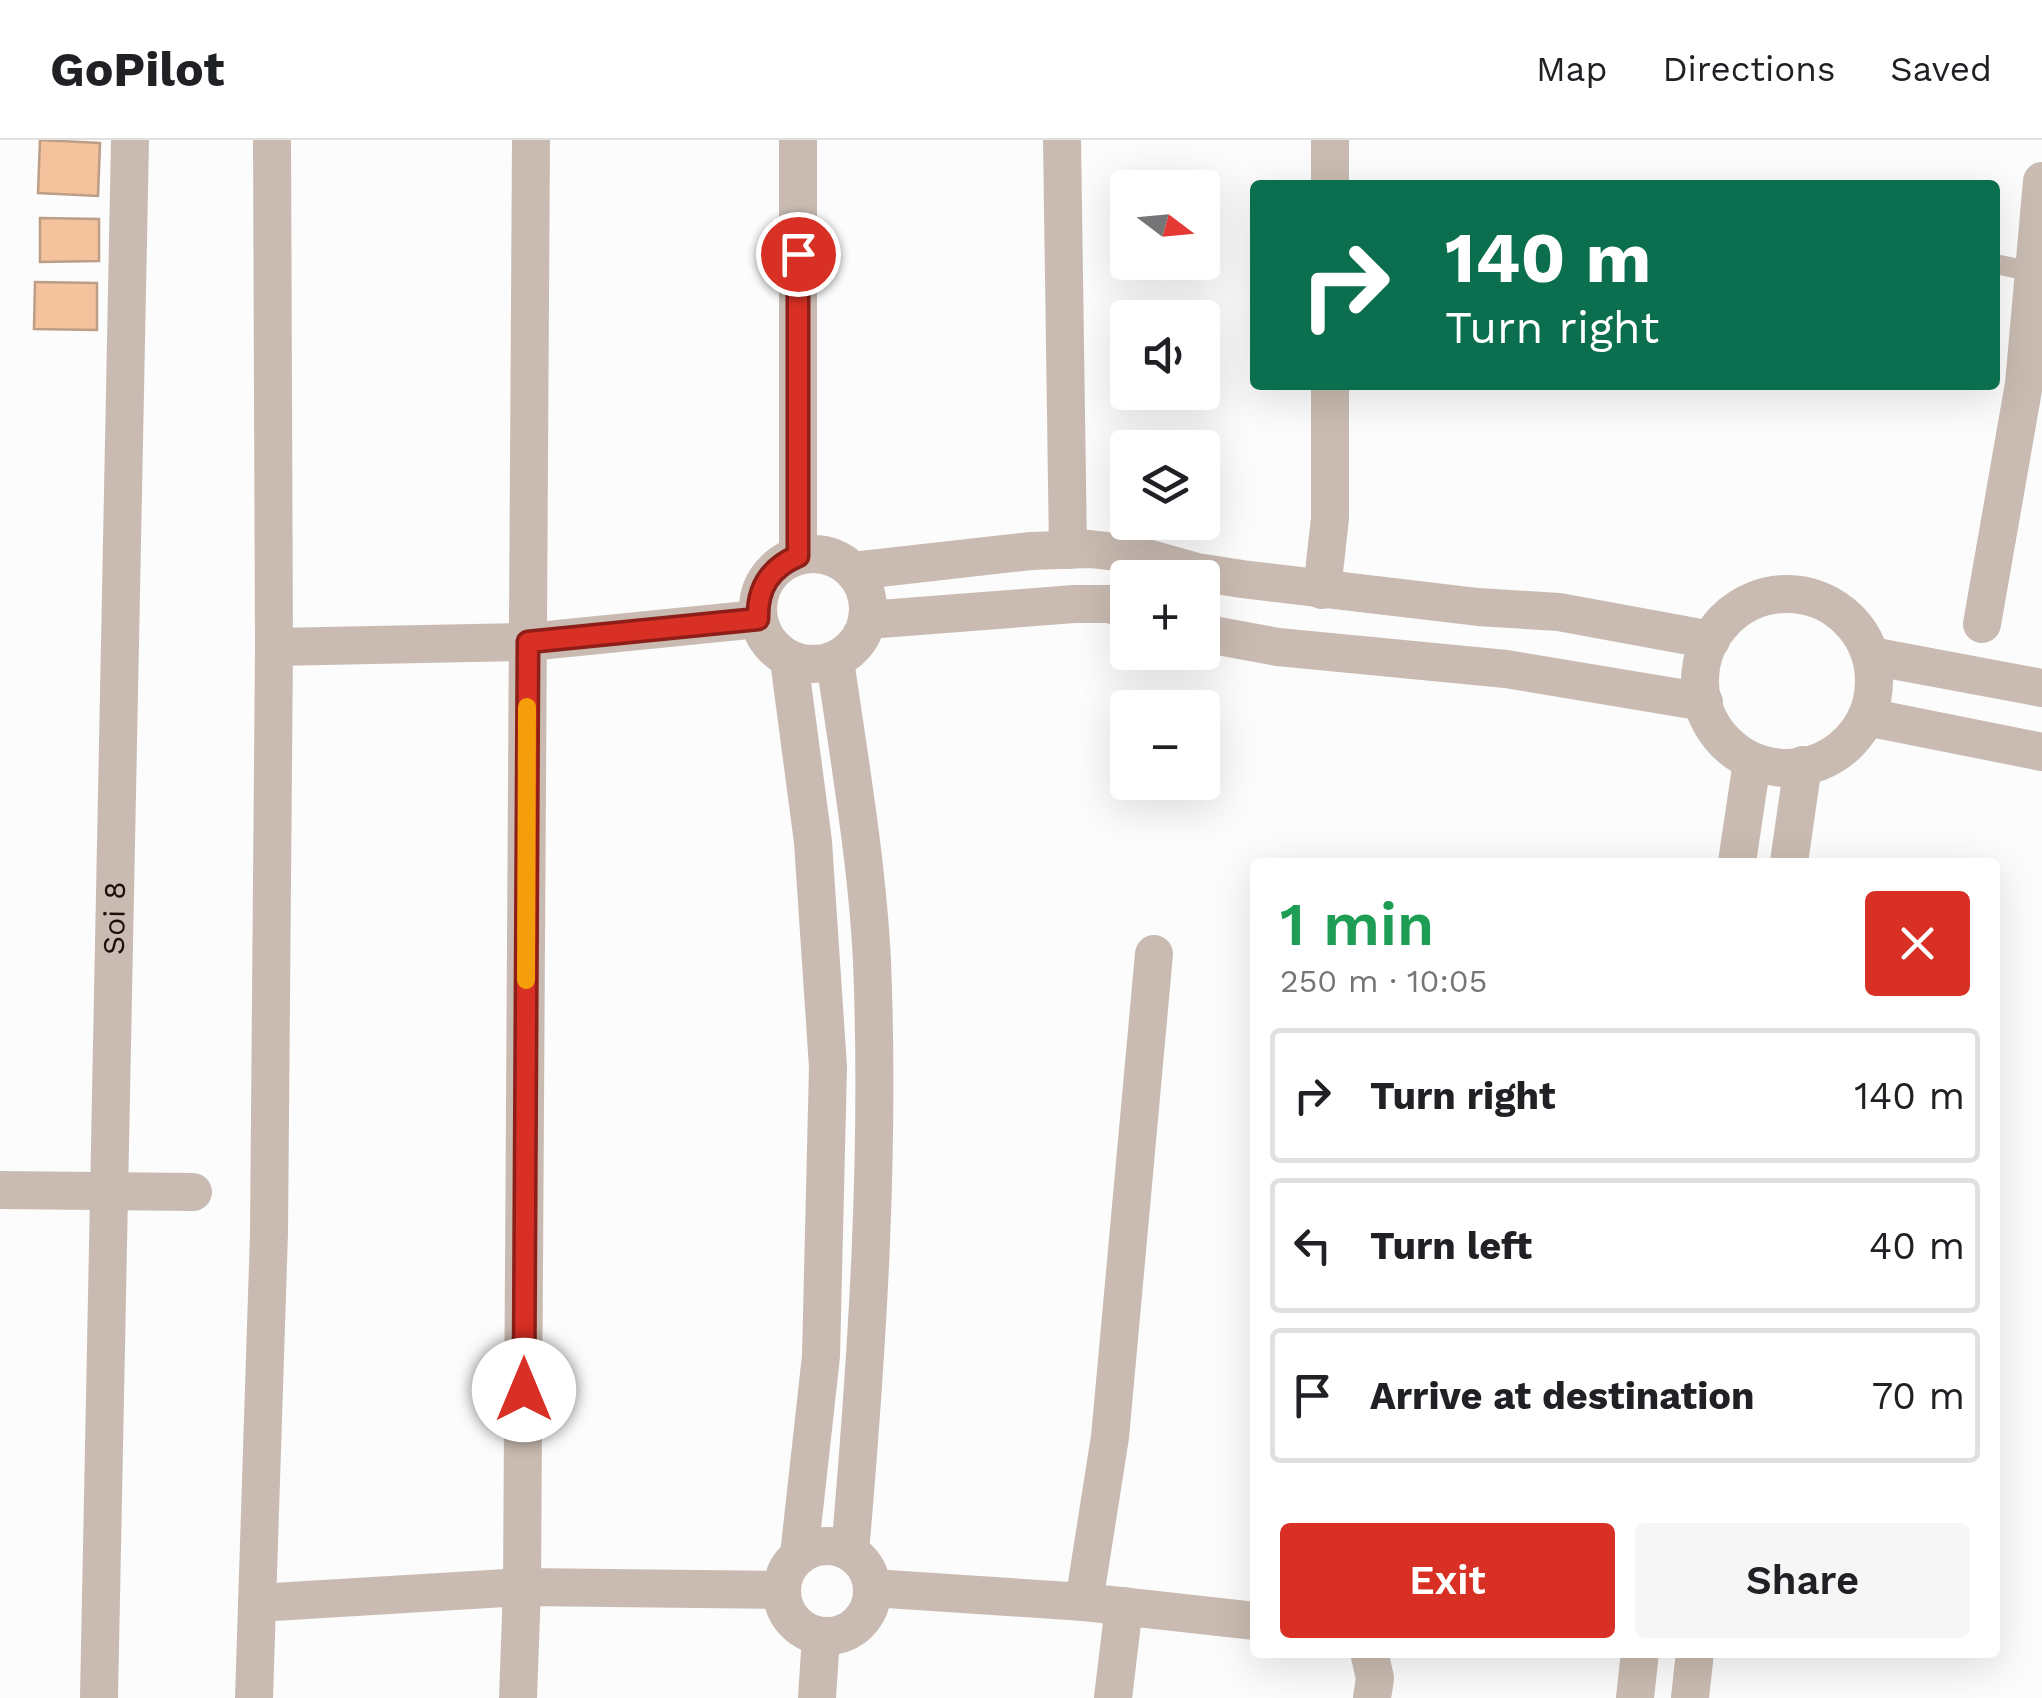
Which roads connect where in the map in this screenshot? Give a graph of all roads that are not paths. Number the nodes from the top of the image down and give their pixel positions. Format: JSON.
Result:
{"nodes":[{"id":1,"x":130,"y":140,"type":"edge"},
{"id":2,"x":272,"y":140,"type":"edge"},
{"id":3,"x":531,"y":140,"type":"edge"},
{"id":4,"x":798,"y":140,"type":"edge"},
{"id":5,"x":1062,"y":140,"type":"edge"},
{"id":6,"x":1330,"y":140,"type":"edge"},
{"id":7,"x":1330,"y":180,"type":"edge"},
{"id":8,"x":2042,"y":181,"type":"edge"},
{"id":9,"x":2000,"y":265,"type":"edge"},
{"id":10,"x":2034,"y":272,"type":"junction"},
{"id":11,"x":2033,"y":386,"type":"edge"},
{"id":12,"x":1330,"y":390,"type":"edge"},
{"id":13,"x":1068,"y":550,"type":"junction"},
{"id":14,"x":798,"y":556,"type":"junction"},
{"id":15,"x":853,"y":571,"type":"junction"},
{"id":16,"x":1322,"y":590,"type":"junction"},
{"id":17,"x":1110,"y":604,"type":"edge"},
{"id":18,"x":758,"y":619,"type":"junction"},
{"id":19,"x":867,"y":620,"type":"junction"},
{"id":20,"x":1982,"y":624,"type":"dead end"},
{"id":21,"x":1220,"y":637,"type":"edge"},
{"id":22,"x":1711,"y":640,"type":"junction"},
{"id":23,"x":528,"y":642,"type":"junction"},
{"id":24,"x":274,"y":647,"type":"junction"},
{"id":25,"x":1871,"y":656,"type":"junction"},
{"id":26,"x":789,"y":660,"type":"junction"},
{"id":27,"x":835,"y":660,"type":"junction"},
{"id":28,"x":2042,"y":688,"type":"edge"},
{"id":29,"x":1704,"y":702,"type":"junction"},
{"id":30,"x":1867,"y":717,"type":"junction"},
{"id":31,"x":2042,"y":752,"type":"edge"},
{"id":32,"x":1752,"y":762,"type":"junction"},
{"id":33,"x":1804,"y":765,"type":"junction"},
{"id":34,"x":1738,"y":858,"type":"edge"},
{"id":35,"x":1790,"y":858,"type":"edge"},
{"id":36,"x":1154,"y":954,"type":"dead end"},
{"id":37,"x":0,"y":1190,"type":"edge"},
{"id":38,"x":110,"y":1192,"type":"junction"},
{"id":39,"x":192,"y":1192,"type":"dead end"},
{"id":40,"x":850,"y":1552,"type":"junction"},
{"id":41,"x":799,"y":1555,"type":"junction"},
{"id":42,"x":522,"y":1586,"type":"junction"},
{"id":43,"x":872,"y":1588,"type":"junction"},
{"id":44,"x":782,"y":1590,"type":"junction"},
{"id":45,"x":257,"y":1602,"type":"junction"},
{"id":46,"x":1084,"y":1602,"type":"junction"},
{"id":47,"x":1124,"y":1606,"type":"junction"},
{"id":48,"x":1250,"y":1620,"type":"edge"},
{"id":49,"x":821,"y":1636,"type":"junction"},
{"id":50,"x":1370,"y":1658,"type":"edge"},
{"id":51,"x":1639,"y":1658,"type":"edge"},
{"id":52,"x":1694,"y":1658,"type":"edge"},
{"id":53,"x":99,"y":1698,"type":"edge"},
{"id":54,"x":254,"y":1698,"type":"edge"},
{"id":55,"x":518,"y":1698,"type":"edge"},
{"id":56,"x":817,"y":1698,"type":"edge"},
{"id":57,"x":1113,"y":1698,"type":"edge"},
{"id":58,"x":1372,"y":1698,"type":"edge"},
{"id":59,"x":1635,"y":1698,"type":"edge"},
{"id":60,"x":1690,"y":1698,"type":"edge"}],
"edges":[{"from":1,"to":38,"type":"street","name":"Soi 8"},
{"from":2,"to":24,"type":"street"},
{"from":3,"to":23,"type":"street"},
{"from":4,"to":14,"type":"street"},
{"from":5,"to":13,"type":"street"},
{"from":6,"to":7,"type":"street"},
{"from":8,"to":10,"type":"street"},
{"from":9,"to":10,"type":"lane"},
{"from":10,"to":11,"type":"street"},
{"from":11,"to":20,"type":"street"},
{"from":12,"to":16,"type":"street"},
{"from":13,"to":15,"type":"street"},
{"from":13,"to":16,"type":"street"},
{"from":14,"to":15,"type":"street"},
{"from":14,"to":18,"type":"street"},
{"from":15,"to":19,"type":"street"},
{"from":16,"to":22,"type":"street"},
{"from":17,"to":19,"type":"street"},
{"from":18,"to":23,"type":"street"},
{"from":18,"to":26,"type":"street"},
{"from":19,"to":27,"type":"street"},
{"from":21,"to":29,"type":"street"},
{"from":22,"to":25,"type":"street"},
{"from":22,"to":29,"type":"street"},
{"from":23,"to":24,"type":"street"},
{"from":23,"to":42,"type":"street"},
{"from":24,"to":45,"type":"street"},
{"from":25,"to":28,"type":"street"},
{"from":25,"to":30,"type":"street"},
{"from":26,"to":27,"type":"street"},
{"from":26,"to":41,"type":"street"},
{"from":27,"to":40,"type":"street"},
{"from":29,"to":32,"type":"street"},
{"from":30,"to":31,"type":"street"},
{"from":30,"to":33,"type":"street"},
{"from":32,"to":33,"type":"street"},
{"from":32,"to":34,"type":"street"},
{"from":33,"to":35,"type":"street"},
{"from":36,"to":46,"type":"street"},
{"from":37,"to":38,"type":"street"},
{"from":38,"to":39,"type":"street"},
{"from":38,"to":53,"type":"street","name":"Soi 8"},
{"from":40,"to":41,"type":"street"},
{"from":40,"to":43,"type":"street"},
{"from":41,"to":44,"type":"street"},
{"from":42,"to":44,"type":"street"},
{"from":42,"to":45,"type":"street"},
{"from":42,"to":55,"type":"street"},
{"from":43,"to":46,"type":"street"},
{"from":43,"to":49,"type":"street"},
{"from":44,"to":49,"type":"street"},
{"from":45,"to":54,"type":"street"},
{"from":46,"to":47,"type":"street"},
{"from":47,"to":48,"type":"street"},
{"from":47,"to":57,"type":"street"},
{"from":49,"to":56,"type":"street"},
{"from":50,"to":58,"type":"street"},
{"from":51,"to":59,"type":"street"},
{"from":52,"to":60,"type":"street"}]}
